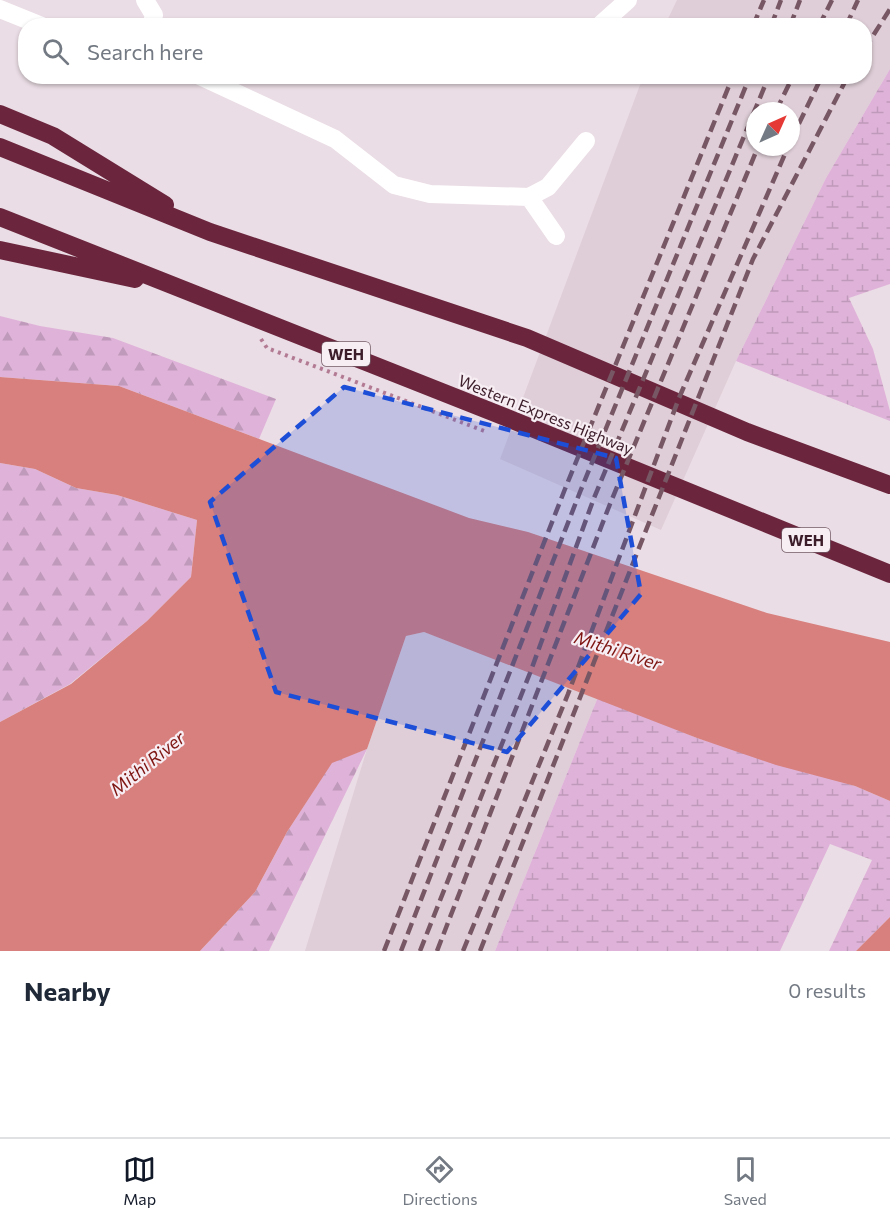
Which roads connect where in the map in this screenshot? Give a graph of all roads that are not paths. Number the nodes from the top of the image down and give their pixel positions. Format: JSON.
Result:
{"nodes":[{"id":1,"x":146,"y":0,"type":"edge"},
{"id":2,"x":628,"y":0,"type":"edge"},
{"id":3,"x":0,"y":9,"type":"edge"},
{"id":4,"x":22,"y":18,"type":"edge"},
{"id":5,"x":153,"y":18,"type":"edge"},
{"id":6,"x":607,"y":18,"type":"edge"},
{"id":7,"x":217,"y":84,"type":"edge"},
{"id":8,"x":0,"y":114,"type":"edge"},
{"id":9,"x":586,"y":141,"type":"dead end"},
{"id":10,"x":0,"y":147,"type":"edge"},
{"id":11,"x":529,"y":196,"type":"junction"},
{"id":12,"x":0,"y":217,"type":"edge"},
{"id":13,"x":210,"y":232,"type":"junction"},
{"id":14,"x":556,"y":236,"type":"dead end"},
{"id":15,"x":0,"y":250,"type":"edge"},
{"id":16,"x":187,"y":290,"type":"junction"},
{"id":17,"x":890,"y":485,"type":"edge"},
{"id":18,"x":890,"y":574,"type":"edge"}],
"edges":[{"from":1,"to":5,"type":"street"},
{"from":2,"to":6,"type":"street"},
{"from":3,"to":4,"type":"street"},
{"from":7,"to":11,"type":"street"},
{"from":8,"to":13,"type":"highway"},
{"from":9,"to":11,"type":"street"},
{"from":10,"to":13,"type":"highway"},
{"from":11,"to":14,"type":"street"},
{"from":12,"to":16,"type":"highway"},
{"from":13,"to":17,"type":"highway"},
{"from":15,"to":16,"type":"highway"},
{"from":16,"to":18,"type":"highway","name":"Western Express Highway","number":"WEH"}]}
